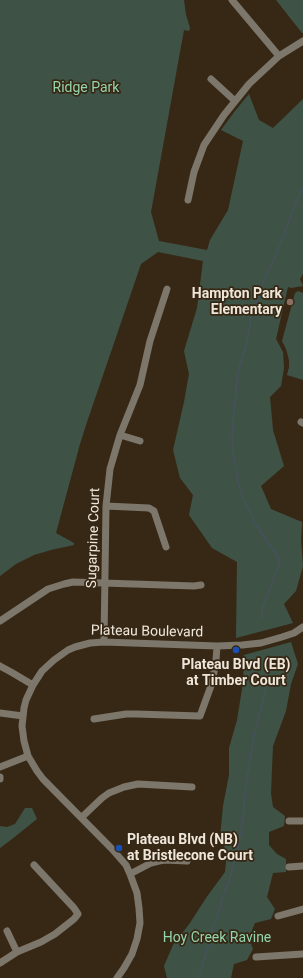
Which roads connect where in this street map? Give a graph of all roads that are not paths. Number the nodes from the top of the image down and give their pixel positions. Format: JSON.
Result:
{"nodes":[{"id":1,"x":232,"y":0,"type":"edge"},
{"id":2,"x":303,"y":42,"type":"edge"},
{"id":3,"x":279,"y":56,"type":"junction"},
{"id":4,"x":211,"y":79,"type":"dead end"},
{"id":5,"x":235,"y":101,"type":"junction"},
{"id":6,"x":188,"y":200,"type":"dead end"},
{"id":7,"x":167,"y":289,"type":"dead end"},
{"id":8,"x":120,"y":435,"type":"junction"},
{"id":9,"x":140,"y":442,"type":"dead end"},
{"id":10,"x":106,"y":506,"type":"junction"},
{"id":11,"x":166,"y":547,"type":"dead end"},
{"id":12,"x":105,"y":583,"type":"junction"},
{"id":13,"x":201,"y":585,"type":"dead end"},
{"id":14,"x":0,"y":621,"type":"edge"},
{"id":15,"x":303,"y":627,"type":"edge"},
{"id":16,"x":104,"y":642,"type":"junction"},
{"id":17,"x":217,"y":646,"type":"junction"},
{"id":18,"x":0,"y":666,"type":"edge"},
{"id":19,"x":33,"y":685,"type":"junction"},
{"id":20,"x":0,"y":713,"type":"edge"},
{"id":21,"x":23,"y":716,"type":"junction"},
{"id":22,"x":94,"y":719,"type":"dead end"},
{"id":23,"x":28,"y":756,"type":"junction"},
{"id":24,"x":0,"y":767,"type":"edge"},
{"id":25,"x":192,"y":787,"type":"dead end"},
{"id":26,"x":82,"y":817,"type":"junction"},
{"id":27,"x":289,"y":821,"type":"dead end"},
{"id":28,"x":303,"y":821,"type":"edge"},
{"id":29,"x":187,"y":862,"type":"dead end"},
{"id":30,"x":34,"y":865,"type":"dead end"},
{"id":31,"x":303,"y":866,"type":"edge"},
{"id":32,"x":289,"y":867,"type":"dead end"},
{"id":33,"x":130,"y":874,"type":"junction"},
{"id":34,"x":303,"y":910,"type":"edge"},
{"id":35,"x":278,"y":916,"type":"dead end"},
{"id":36,"x":7,"y":931,"type":"dead end"},
{"id":37,"x":17,"y":952,"type":"junction"},
{"id":38,"x":303,"y":954,"type":"edge"},
{"id":39,"x":256,"y":957,"type":"dead end"},
{"id":40,"x":0,"y":964,"type":"edge"},
{"id":41,"x":117,"y":978,"type":"edge"}],
"edges":[{"from":1,"to":3,"type":"street"},
{"from":2,"to":3,"type":"street"},
{"from":3,"to":5,"type":"street"},
{"from":4,"to":5,"type":"street"},
{"from":5,"to":6,"type":"street"},
{"from":7,"to":8,"type":"street","name":"Sugarpine Court"},
{"from":8,"to":9,"type":"street"},
{"from":8,"to":10,"type":"street","name":"Sugarpine Court"},
{"from":10,"to":11,"type":"street"},
{"from":10,"to":12,"type":"street","name":"Sugarpine Court"},
{"from":12,"to":13,"type":"street"},
{"from":12,"to":14,"type":"street"},
{"from":12,"to":16,"type":"street","name":"Sugarpine Court"},
{"from":15,"to":17,"type":"street","name":"Plateau Boulevard"},
{"from":16,"to":17,"type":"street","name":"Plateau Boulevard"},
{"from":16,"to":19,"type":"street","name":"Plateau Boulevard"},
{"from":17,"to":22,"type":"street"},
{"from":18,"to":19,"type":"street"},
{"from":19,"to":21,"type":"street","name":"Plateau Boulevard"},
{"from":20,"to":21,"type":"street"},
{"from":21,"to":23,"type":"street","name":"Plateau Boulevard"},
{"from":23,"to":24,"type":"street"},
{"from":23,"to":26,"type":"street","name":"Plateau Boulevard"},
{"from":25,"to":26,"type":"street"},
{"from":26,"to":33,"type":"street","name":"Plateau Boulevard"},
{"from":27,"to":28,"type":"street"},
{"from":29,"to":33,"type":"street"},
{"from":30,"to":37,"type":"street"},
{"from":31,"to":32,"type":"street"},
{"from":33,"to":41,"type":"street","name":"Plateau Boulevard"},
{"from":34,"to":35,"type":"street"},
{"from":36,"to":37,"type":"street"},
{"from":37,"to":40,"type":"street"},
{"from":38,"to":39,"type":"street"}]}
